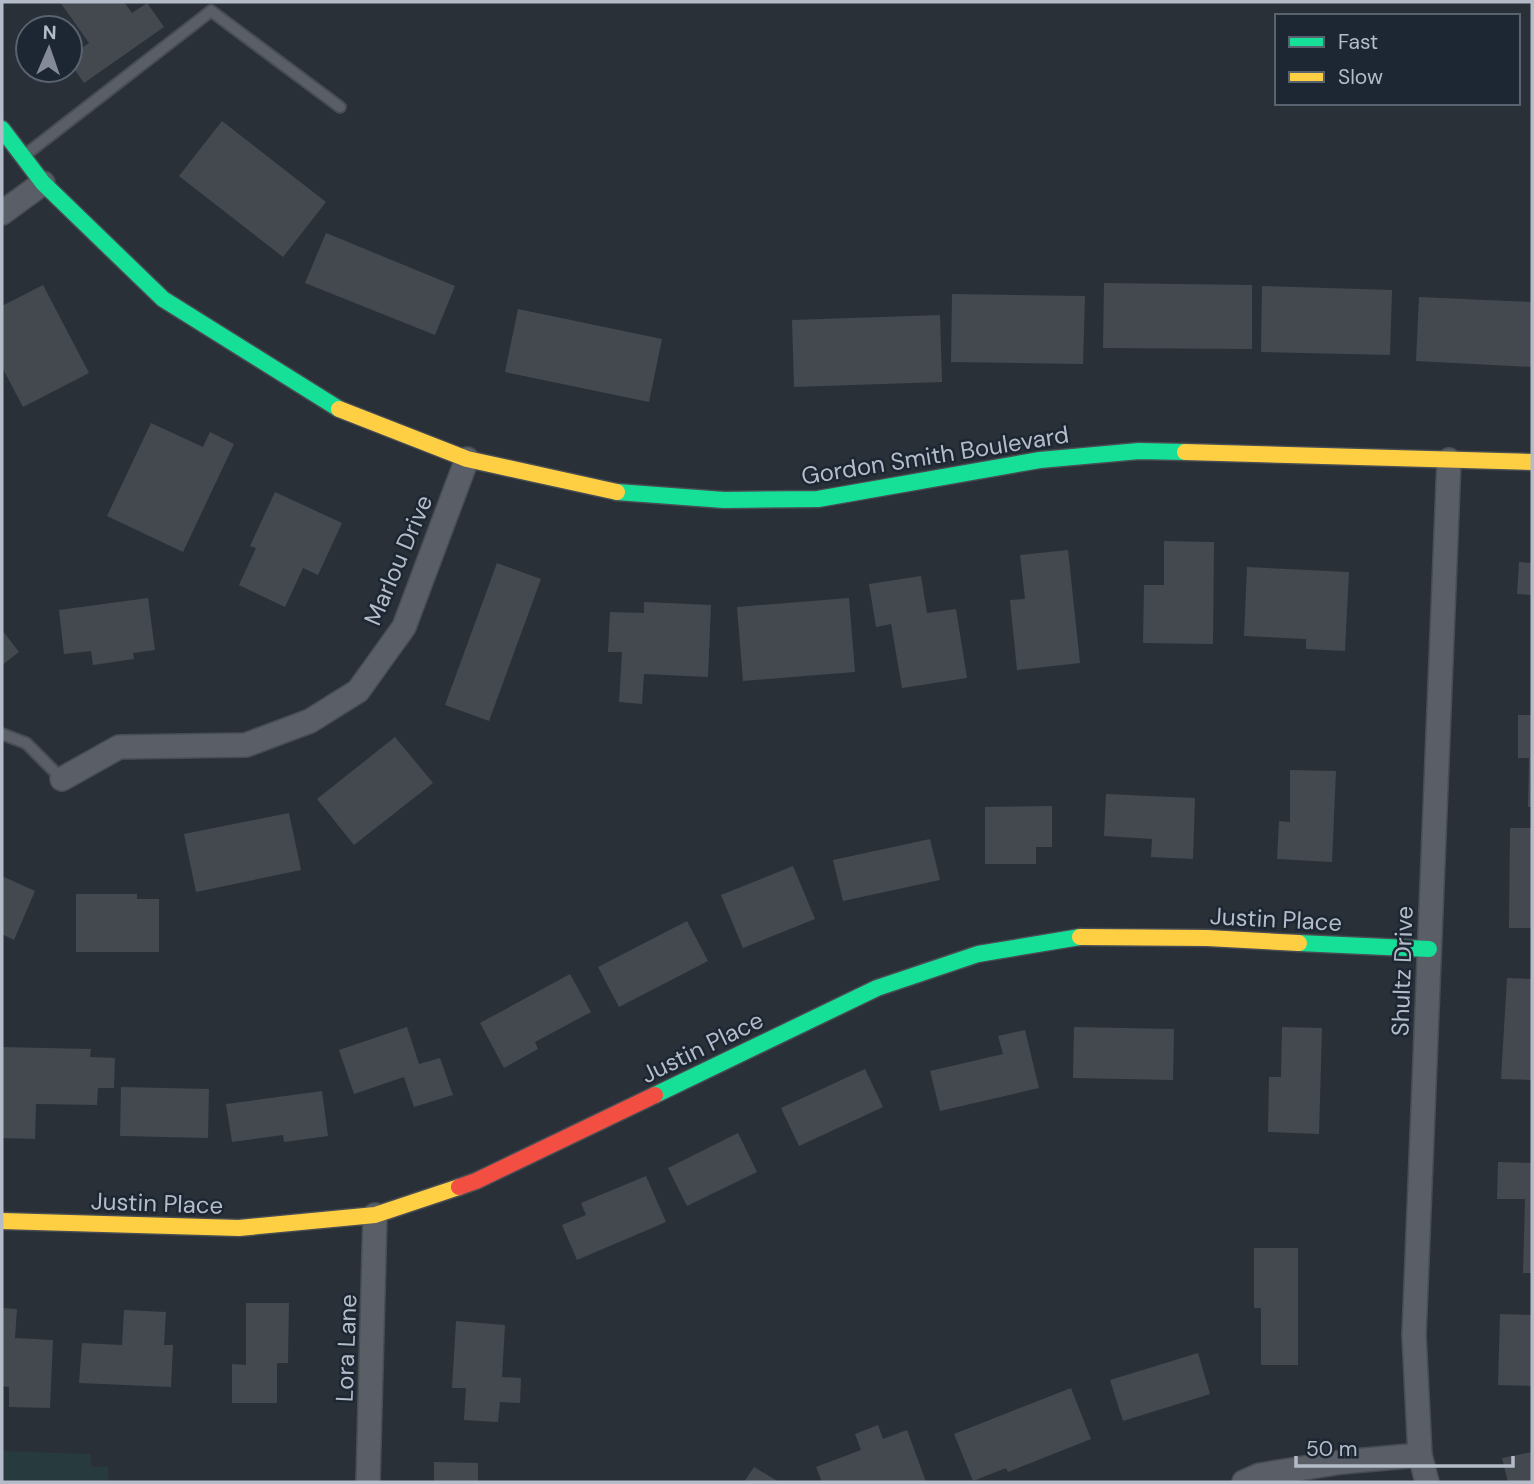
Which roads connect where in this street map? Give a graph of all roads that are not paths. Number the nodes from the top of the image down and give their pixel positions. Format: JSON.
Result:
{"nodes":[{"id":1,"x":208,"y":6,"type":"edge"},
{"id":2,"x":340,"y":107,"type":"dead end"},
{"id":3,"x":2,"y":129,"type":"edge"},
{"id":4,"x":23,"y":156,"type":"junction"},
{"id":5,"x":43,"y":183,"type":"junction"},
{"id":6,"x":2,"y":213,"type":"edge"},
{"id":7,"x":467,"y":460,"type":"junction"},
{"id":8,"x":1449,"y":460,"type":"junction"},
{"id":9,"x":1532,"y":462,"type":"edge"},
{"id":10,"x":2,"y":734,"type":"edge"},
{"id":11,"x":62,"y":779,"type":"joint"},
{"id":12,"x":1429,"y":949,"type":"junction"},
{"id":13,"x":375,"y":1214,"type":"junction"},
{"id":14,"x":2,"y":1221,"type":"edge"},
{"id":15,"x":1420,"y":1455,"type":"junction"},
{"id":16,"x":368,"y":1482,"type":"edge"},
{"id":17,"x":1244,"y":1482,"type":"edge"},
{"id":18,"x":1427,"y":1482,"type":"edge"}],
"edges":[{"from":1,"to":2,"type":"lane"},
{"from":1,"to":4,"type":"lane"},
{"from":3,"to":4,"type":"street","name":"Gordon Smith Boulevard"},
{"from":4,"to":5,"type":"street","name":"Gordon Smith Boulevard"},
{"from":5,"to":6,"type":"street"},
{"from":5,"to":7,"type":"street","name":"Gordon Smith Boulevard"},
{"from":7,"to":8,"type":"street","name":"Gordon Smith Boulevard"},
{"from":7,"to":11,"type":"street","name":"Marlou Drive"},
{"from":8,"to":9,"type":"street","name":"Gordon Smith Boulevard"},
{"from":8,"to":12,"type":"street","name":"Shultz Drive"},
{"from":10,"to":11,"type":"lane"},
{"from":12,"to":13,"type":"street","name":"Justin Place"},
{"from":12,"to":15,"type":"street","name":"Shultz Drive"},
{"from":13,"to":14,"type":"street","name":"Justin Place"},
{"from":13,"to":16,"type":"street","name":"Lora Lane"},
{"from":15,"to":17,"type":"street"},
{"from":15,"to":18,"type":"street","name":"Shultz Drive"}]}
